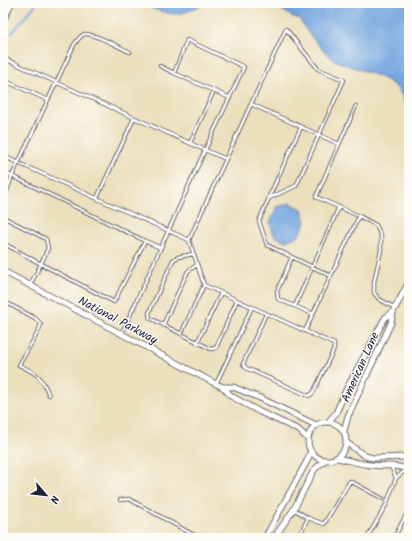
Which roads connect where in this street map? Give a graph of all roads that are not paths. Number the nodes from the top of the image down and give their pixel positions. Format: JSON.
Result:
{"nodes":[{"id":1,"x":10,"y":3,"type":"edge"},
{"id":2,"x":3,"y":19,"type":"edge"},
{"id":3,"x":130,"y":52,"type":"dead end"},
{"id":4,"x":3,"y":58,"type":"edge"},
{"id":5,"x":160,"y":66,"type":"dead end"},
{"id":6,"x":174,"y":72,"type":"junction"},
{"id":7,"x":3,"y":80,"type":"edge"},
{"id":8,"x":56,"y":82,"type":"junction"},
{"id":9,"x":214,"y":91,"type":"junction"},
{"id":10,"x":230,"y":98,"type":"junction"},
{"id":11,"x":48,"y":100,"type":"junction"},
{"id":12,"x":251,"y":104,"type":"junction"},
{"id":13,"x":356,"y":106,"type":"dead end"},
{"id":14,"x":134,"y":118,"type":"junction"},
{"id":15,"x":301,"y":127,"type":"junction"},
{"id":16,"x":319,"y":135,"type":"junction"},
{"id":17,"x":190,"y":143,"type":"junction"},
{"id":18,"x":339,"y":144,"type":"junction"},
{"id":19,"x":205,"y":150,"type":"junction"},
{"id":20,"x":3,"y":156,"type":"edge"},
{"id":21,"x":226,"y":160,"type":"junction"},
{"id":22,"x":19,"y":162,"type":"junction"},
{"id":23,"x":3,"y":172,"type":"edge"},
{"id":24,"x":12,"y":176,"type":"junction"},
{"id":25,"x":4,"y":193,"type":"edge"},
{"id":26,"x":97,"y":198,"type":"junction"},
{"id":27,"x":269,"y":198,"type":"junction"},
{"id":28,"x":3,"y":200,"type":"edge"},
{"id":29,"x":339,"y":207,"type":"junction"},
{"id":30,"x":359,"y":216,"type":"junction"},
{"id":31,"x":3,"y":217,"type":"edge"},
{"id":32,"x":168,"y":231,"type":"junction"},
{"id":33,"x":189,"y":240,"type":"junction"},
{"id":34,"x":145,"y":241,"type":"junction"},
{"id":35,"x":3,"y":243,"type":"edge"},
{"id":36,"x":161,"y":248,"type":"junction"},
{"id":37,"x":194,"y":254,"type":"junction"},
{"id":38,"x":292,"y":257,"type":"junction"},
{"id":39,"x":42,"y":264,"type":"junction"},
{"id":40,"x":197,"y":265,"type":"junction"},
{"id":41,"x":312,"y":267,"type":"junction"},
{"id":42,"x":3,"y":271,"type":"edge"},
{"id":43,"x":331,"y":276,"type":"junction"},
{"id":44,"x":409,"y":282,"type":"edge"},
{"id":45,"x":30,"y":285,"type":"junction"},
{"id":46,"x":204,"y":285,"type":"junction"},
{"id":47,"x":221,"y":293,"type":"junction"},
{"id":48,"x":237,"y":300,"type":"junction"},
{"id":49,"x":3,"y":302,"type":"edge"},
{"id":50,"x":295,"y":306,"type":"junction"},
{"id":51,"x":252,"y":307,"type":"junction"},
{"id":52,"x":394,"y":310,"type":"junction"},
{"id":53,"x":266,"y":314,"type":"junction"},
{"id":54,"x":313,"y":314,"type":"junction"},
{"id":55,"x":163,"y":325,"type":"junction"},
{"id":56,"x":305,"y":331,"type":"junction"},
{"id":57,"x":122,"y":334,"type":"junction"},
{"id":58,"x":181,"y":334,"type":"junction"},
{"id":59,"x":197,"y":343,"type":"junction"},
{"id":60,"x":216,"y":384,"type":"junction"},
{"id":61,"x":223,"y":387,"type":"junction"},
{"id":62,"x":49,"y":395,"type":"dead end"},
{"id":63,"x":328,"y":422,"type":"junction"},
{"id":64,"x":316,"y":425,"type":"junction"},
{"id":65,"x":344,"y":431,"type":"junction"},
{"id":66,"x":308,"y":440,"type":"junction"},
{"id":67,"x":346,"y":443,"type":"junction"},
{"id":68,"x":311,"y":451,"type":"junction"},
{"id":69,"x":409,"y":457,"type":"edge"},
{"id":70,"x":337,"y":458,"type":"junction"},
{"id":71,"x":325,"y":460,"type":"junction"},
{"id":72,"x":391,"y":466,"type":"junction"},
{"id":73,"x":408,"y":469,"type":"edge"},
{"id":74,"x":396,"y":478,"type":"junction"},
{"id":75,"x":120,"y":500,"type":"dead end"},
{"id":76,"x":387,"y":502,"type":"junction"},
{"id":77,"x":294,"y":509,"type":"junction"},
{"id":78,"x":409,"y":509,"type":"edge"},
{"id":79,"x":308,"y":518,"type":"junction"},
{"id":80,"x":199,"y":538,"type":"edge"},
{"id":81,"x":265,"y":538,"type":"edge"},
{"id":82,"x":274,"y":538,"type":"edge"},
{"id":83,"x":298,"y":538,"type":"edge"},
{"id":84,"x":367,"y":538,"type":"edge"},
{"id":85,"x":394,"y":538,"type":"edge"}],
"edges":[{"from":1,"to":2,"type":"street"},
{"from":3,"to":8,"type":"lane"},
{"from":4,"to":8,"type":"lane"},
{"from":5,"to":6,"type":"lane"},
{"from":6,"to":9,"type":"lane"},
{"from":6,"to":10,"type":"lane"},
{"from":7,"to":11,"type":"lane"},
{"from":8,"to":11,"type":"lane"},
{"from":8,"to":14,"type":"lane"},
{"from":9,"to":10,"type":"lane"},
{"from":9,"to":17,"type":"lane"},
{"from":10,"to":19,"type":"lane"},
{"from":11,"to":22,"type":"lane"},
{"from":12,"to":15,"type":"lane"},
{"from":12,"to":16,"type":"lane"},
{"from":12,"to":21,"type":"lane"},
{"from":13,"to":18,"type":"lane"},
{"from":14,"to":17,"type":"lane"},
{"from":14,"to":26,"type":"lane"},
{"from":15,"to":16,"type":"lane"},
{"from":15,"to":27,"type":"lane"},
{"from":16,"to":18,"type":"lane"},
{"from":16,"to":27,"type":"lane"},
{"from":17,"to":19,"type":"lane"},
{"from":18,"to":29,"type":"lane"},
{"from":19,"to":21,"type":"lane"},
{"from":19,"to":32,"type":"lane"},
{"from":20,"to":22,"type":"lane"},
{"from":21,"to":33,"type":"lane"},
{"from":22,"to":24,"type":"lane"},
{"from":22,"to":26,"type":"lane"},
{"from":23,"to":24,"type":"lane"},
{"from":24,"to":25,"type":"lane"},
{"from":24,"to":34,"type":"lane"},
{"from":25,"to":28,"type":"lane"},
{"from":26,"to":32,"type":"lane"},
{"from":27,"to":38,"type":"lane"},
{"from":29,"to":30,"type":"lane"},
{"from":29,"to":41,"type":"lane"},
{"from":30,"to":43,"type":"lane"},
{"from":30,"to":52,"type":"lane"},
{"from":31,"to":39,"type":"lane"},
{"from":32,"to":33,"type":"lane"},
{"from":32,"to":36,"type":"lane"},
{"from":33,"to":37,"type":"lane"},
{"from":34,"to":36,"type":"lane"},
{"from":34,"to":39,"type":"lane"},
{"from":35,"to":39,"type":"lane"},
{"from":36,"to":57,"type":"lane"},
{"from":37,"to":40,"type":"lane"},
{"from":37,"to":55,"type":"lane"},
{"from":38,"to":41,"type":"lane"},
{"from":38,"to":50,"type":"lane"},
{"from":39,"to":45,"type":"lane"},
{"from":40,"to":46,"type":"lane"},
{"from":40,"to":55,"type":"lane"},
{"from":41,"to":43,"type":"lane"},
{"from":41,"to":50,"type":"lane"},
{"from":42,"to":45,"type":"street","name":"National Parkway"},
{"from":43,"to":54,"type":"lane"},
{"from":44,"to":52,"type":"street","name":"American Lane"},
{"from":45,"to":57,"type":"street","name":"National Parkway"},
{"from":46,"to":47,"type":"lane"},
{"from":46,"to":58,"type":"lane"},
{"from":47,"to":48,"type":"lane"},
{"from":47,"to":59,"type":"lane"},
{"from":48,"to":51,"type":"lane"},
{"from":48,"to":59,"type":"lane"},
{"from":49,"to":62,"type":"lane"},
{"from":50,"to":54,"type":"lane"},
{"from":51,"to":53,"type":"lane"},
{"from":51,"to":60,"type":"lane"},
{"from":52,"to":63,"type":"street","name":"American Lane"},
{"from":52,"to":65,"type":"street","name":"American Lane"},
{"from":53,"to":56,"type":"lane"},
{"from":53,"to":56,"type":"lane"},
{"from":54,"to":56,"type":"lane"},
{"from":55,"to":58,"type":"lane"},
{"from":57,"to":60,"type":"street","name":"National Parkway"},
{"from":58,"to":59,"type":"lane"},
{"from":60,"to":61,"type":"street","name":"National Parkway"},
{"from":61,"to":64,"type":"street","name":"National Parkway"},
{"from":61,"to":66,"type":"street","name":"National Parkway"},
{"from":63,"to":64,"type":"street"},
{"from":63,"to":65,"type":"street"},
{"from":64,"to":66,"type":"street"},
{"from":65,"to":67,"type":"street"},
{"from":66,"to":68,"type":"street"},
{"from":67,"to":69,"type":"street"},
{"from":67,"to":70,"type":"street"},
{"from":68,"to":71,"type":"street"},
{"from":68,"to":81,"type":"street"},
{"from":70,"to":71,"type":"street"},
{"from":70,"to":72,"type":"street"},
{"from":71,"to":77,"type":"street"},
{"from":72,"to":73,"type":"street"},
{"from":72,"to":74,"type":"lane"},
{"from":73,"to":74,"type":"lane"},
{"from":74,"to":76,"type":"lane"},
{"from":75,"to":80,"type":"lane"},
{"from":76,"to":79,"type":"lane"},
{"from":76,"to":84,"type":"lane"},
{"from":77,"to":79,"type":"lane"},
{"from":77,"to":82,"type":"street"},
{"from":78,"to":85,"type":"lane"},
{"from":79,"to":83,"type":"lane"}]}
